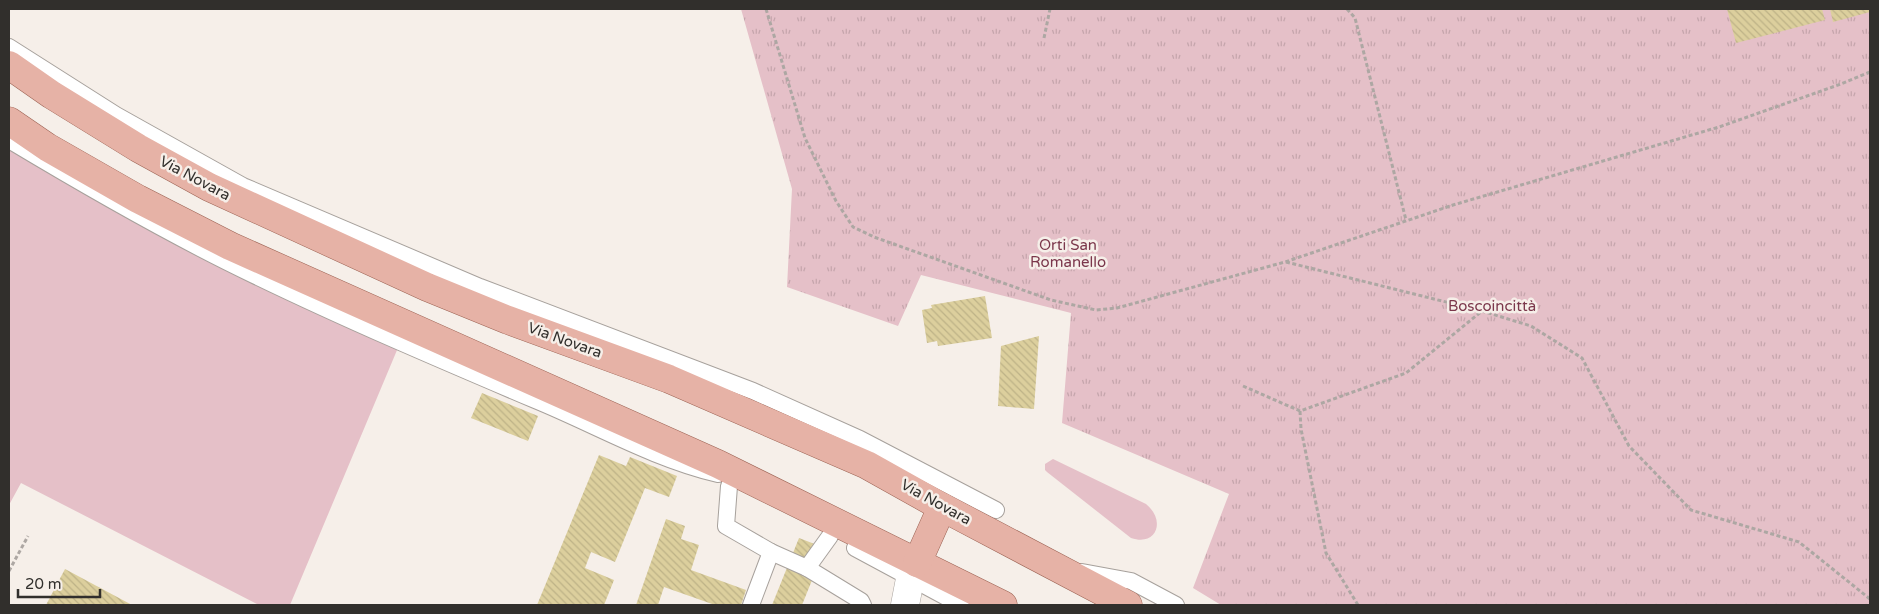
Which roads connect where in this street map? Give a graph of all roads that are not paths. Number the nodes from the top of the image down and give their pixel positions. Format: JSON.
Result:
{"nodes":[{"id":1,"x":9,"y":47,"type":"edge"},
{"id":2,"x":9,"y":65,"type":"edge"},
{"id":3,"x":9,"y":121,"type":"edge"},
{"id":4,"x":9,"y":140,"type":"edge"},
{"id":5,"x":759,"y":484,"type":"junction"},
{"id":6,"x":729,"y":486,"type":"dead end"},
{"id":7,"x":942,"y":507,"type":"junction"},
{"id":8,"x":996,"y":510,"type":"dead end"},
{"id":9,"x":830,"y":536,"type":"dead end"},
{"id":10,"x":855,"y":548,"type":"dead end"},
{"id":11,"x":771,"y":552,"type":"junction"},
{"id":12,"x":808,"y":568,"type":"junction"},
{"id":13,"x":914,"y":571,"type":"junction"},
{"id":14,"x":1130,"y":593,"type":"edge"},
{"id":15,"x":861,"y":604,"type":"edge"},
{"id":16,"x":751,"y":605,"type":"edge"},
{"id":17,"x":905,"y":605,"type":"edge"},
{"id":18,"x":961,"y":605,"type":"edge"},
{"id":19,"x":1003,"y":605,"type":"edge"},
{"id":20,"x":1176,"y":605,"type":"edge"}],
"edges":[{"from":1,"to":8,"type":"lane"},
{"from":2,"to":7,"type":"main road","name":"Via Novara"},
{"from":3,"to":5,"type":"main road"},
{"from":4,"to":5,"type":"lane"},
{"from":5,"to":13,"type":"main road"},
{"from":6,"to":11,"type":"lane"},
{"from":7,"to":13,"type":"main road"},
{"from":7,"to":14,"type":"main road","name":"Via Novara"},
{"from":9,"to":12,"type":"lane"},
{"from":10,"to":13,"type":"lane"},
{"from":11,"to":12,"type":"lane"},
{"from":11,"to":16,"type":"lane"},
{"from":12,"to":15,"type":"lane"},
{"from":13,"to":17,"type":"street"},
{"from":13,"to":18,"type":"lane"},
{"from":13,"to":19,"type":"main road"},
{"from":14,"to":20,"type":"lane"}]}
